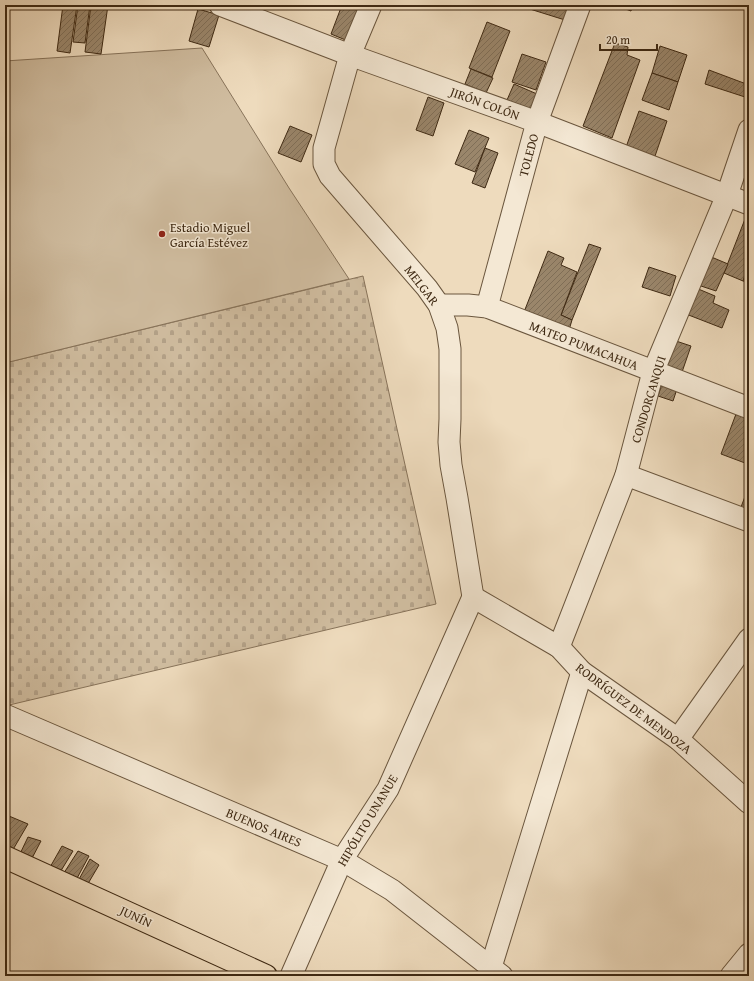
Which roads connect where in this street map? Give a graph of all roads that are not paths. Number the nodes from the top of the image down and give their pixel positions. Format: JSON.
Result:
{"nodes":[{"id":1,"x":220,"y":5,"type":"edge"},
{"id":2,"x":371,"y":5,"type":"edge"},
{"id":3,"x":580,"y":5,"type":"edge"},
{"id":4,"x":350,"y":55,"type":"junction"},
{"id":5,"x":537,"y":122,"type":"junction"},
{"id":6,"x":749,"y":130,"type":"edge"},
{"id":7,"x":727,"y":195,"type":"junction"},
{"id":8,"x":749,"y":204,"type":"edge"},
{"id":9,"x":439,"y":305,"type":"junction"},
{"id":10,"x":487,"y":308,"type":"junction"},
{"id":11,"x":653,"y":372,"type":"junction"},
{"id":12,"x":749,"y":408,"type":"edge"},
{"id":13,"x":626,"y":475,"type":"junction"},
{"id":14,"x":749,"y":521,"type":"edge"},
{"id":15,"x":473,"y":597,"type":"junction"},
{"id":16,"x":749,"y":639,"type":"edge"},
{"id":17,"x":559,"y":647,"type":"junction"},
{"id":18,"x":582,"y":672,"type":"junction"},
{"id":19,"x":5,"y":715,"type":"edge"},
{"id":20,"x":678,"y":739,"type":"junction"},
{"id":21,"x":749,"y":803,"type":"edge"},
{"id":22,"x":5,"y":857,"type":"edge"},
{"id":23,"x":342,"y":860,"type":"junction"},
{"id":24,"x":749,"y":954,"type":"edge"},
{"id":25,"x":496,"y":972,"type":"edge"},
{"id":26,"x":266,"y":976,"type":"edge"},
{"id":27,"x":291,"y":976,"type":"edge"},
{"id":28,"x":731,"y":976,"type":"edge"}],
"edges":[{"from":1,"to":4,"type":"street","name":"JIRÓN COLÓN"},
{"from":2,"to":4,"type":"street","name":"MELGAR"},
{"from":3,"to":5,"type":"street","name":"TOLEDO"},
{"from":4,"to":5,"type":"street","name":"JIRÓN COLÓN"},
{"from":4,"to":9,"type":"street","name":"MELGAR"},
{"from":5,"to":7,"type":"street","name":"JIRÓN COLÓN"},
{"from":5,"to":10,"type":"street","name":"TOLEDO"},
{"from":6,"to":7,"type":"street","name":"CONDORCANQUI"},
{"from":7,"to":8,"type":"street","name":"JIRÓN COLÓN"},
{"from":7,"to":11,"type":"street","name":"CONDORCANQUI"},
{"from":9,"to":10,"type":"street","name":"MATEO PUMACAHUA"},
{"from":9,"to":15,"type":"street","name":"MELGAR"},
{"from":10,"to":11,"type":"street","name":"MATEO PUMACAHUA"},
{"from":11,"to":12,"type":"street","name":"MATEO PUMACAHUA"},
{"from":11,"to":13,"type":"street","name":"CONDORCANQUI"},
{"from":13,"to":14,"type":"street"},
{"from":13,"to":17,"type":"street","name":"CONDORCANQUI"},
{"from":15,"to":17,"type":"street","name":"RODRÍGUEZ DE MENDOZA"},
{"from":15,"to":23,"type":"street","name":"HIPÓLITO UNANUE"},
{"from":16,"to":20,"type":"street"},
{"from":17,"to":18,"type":"street","name":"RODRÍGUEZ DE MENDOZA"},
{"from":18,"to":20,"type":"street","name":"RODRÍGUEZ DE MENDOZA"},
{"from":18,"to":25,"type":"street"},
{"from":19,"to":23,"type":"street","name":"BUENOS AIRES"},
{"from":20,"to":21,"type":"street","name":"RODRÍGUEZ DE MENDOZA"},
{"from":22,"to":26,"type":"main road","name":"JUNÍN"},
{"from":23,"to":25,"type":"street","name":"BUENOS AIRES"},
{"from":23,"to":27,"type":"street","name":"HIPÓLITO UNANUE"},
{"from":24,"to":28,"type":"street"}]}
